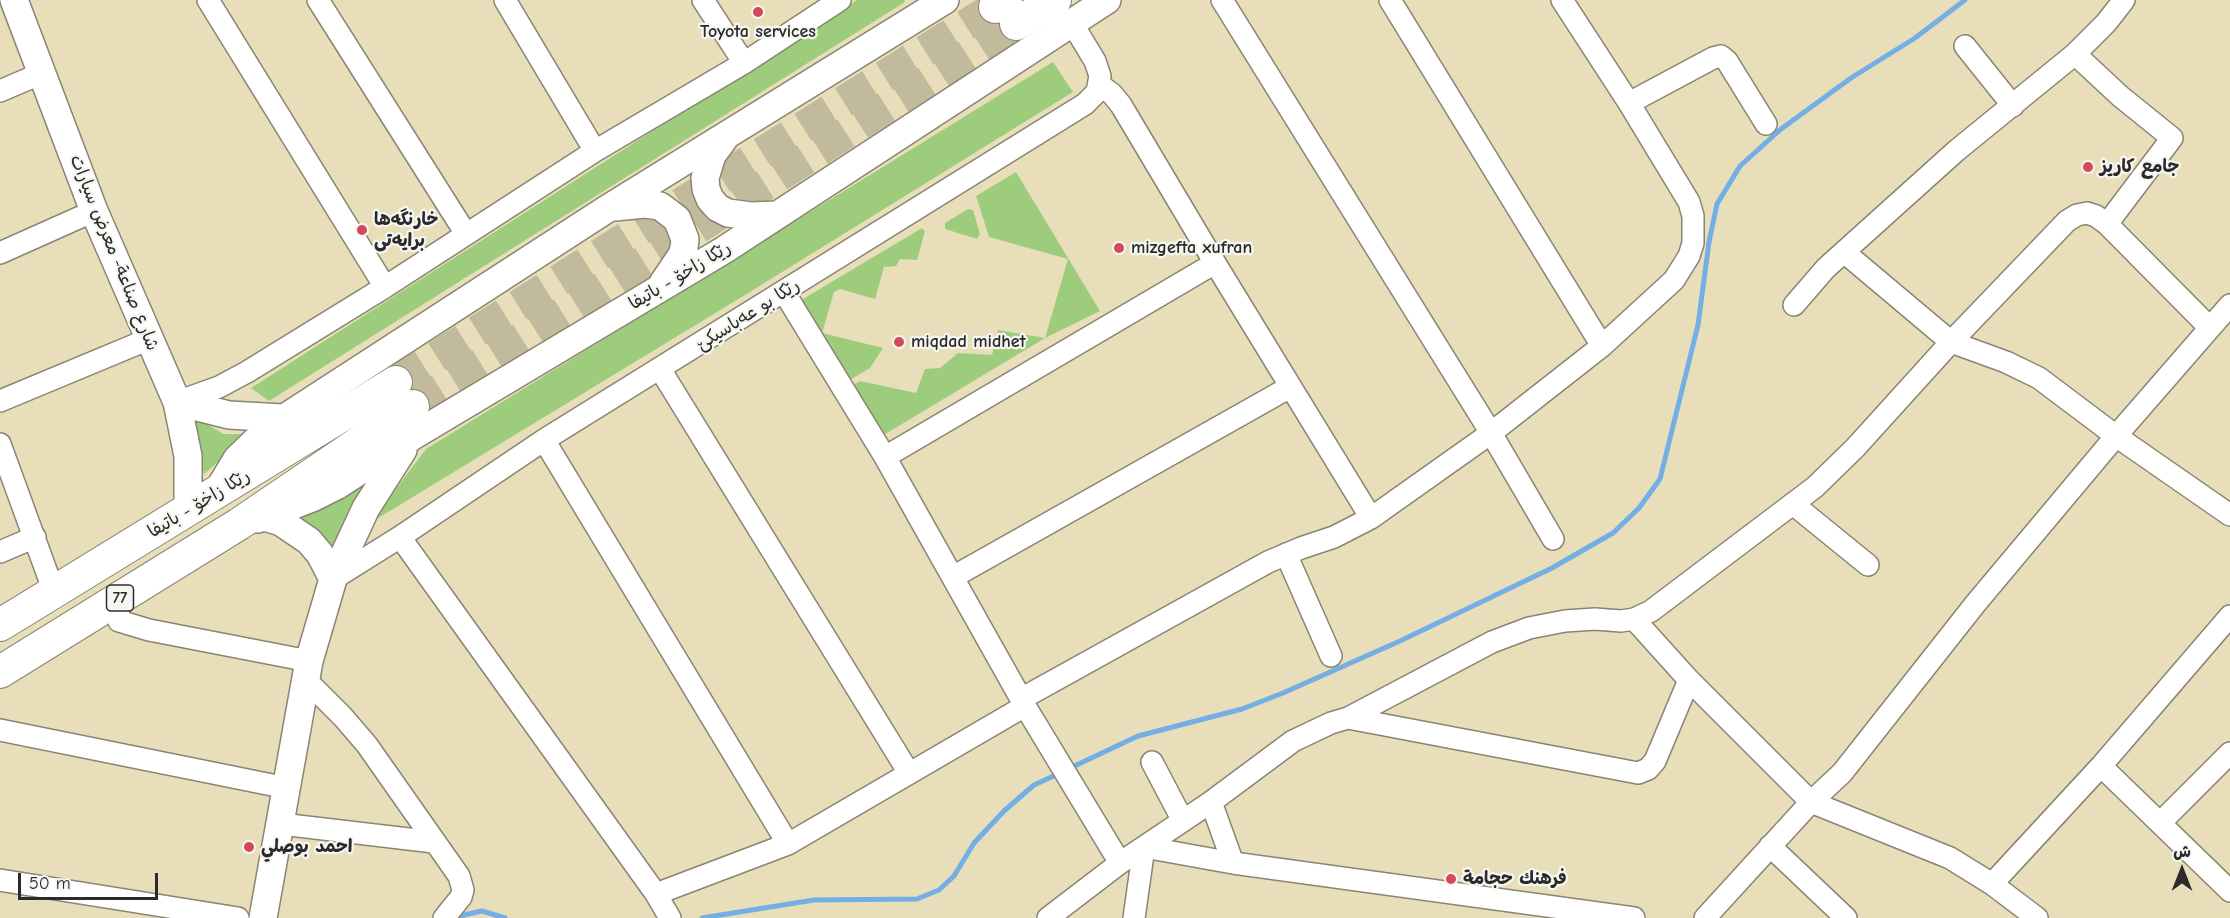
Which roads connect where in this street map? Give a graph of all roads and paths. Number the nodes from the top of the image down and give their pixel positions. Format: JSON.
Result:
{"nodes":[{"id":1,"x":14,"y":0,"type":"edge"},
{"id":2,"x":208,"y":0,"type":"edge"},
{"id":3,"x":318,"y":0,"type":"edge"},
{"id":4,"x":505,"y":0,"type":"edge"},
{"id":5,"x":703,"y":0,"type":"edge"},
{"id":6,"x":840,"y":0,"type":"edge"},
{"id":7,"x":945,"y":0,"type":"edge"},
{"id":8,"x":1107,"y":0,"type":"edge"},
{"id":9,"x":1222,"y":0,"type":"edge"},
{"id":10,"x":1390,"y":0,"type":"edge"},
{"id":11,"x":1562,"y":0,"type":"edge"},
{"id":12,"x":2124,"y":0,"type":"edge"},
{"id":13,"x":918,"y":10,"type":"edge"},
{"id":14,"x":1006,"y":10,"type":"tunnel mouth"},
{"id":15,"x":1063,"y":11,"type":"edge"},
{"id":16,"x":1965,"y":46,"type":"dead end"},
{"id":17,"x":2075,"y":54,"type":"junction"},
{"id":18,"x":744,"y":63,"type":"junction"},
{"id":19,"x":42,"y":73,"type":"junction"},
{"id":20,"x":1100,"y":85,"type":"junction"},
{"id":21,"x":0,"y":91,"type":"edge"},
{"id":22,"x":1629,"y":104,"type":"junction"},
{"id":23,"x":2013,"y":106,"type":"junction"},
{"id":24,"x":1766,"y":124,"type":"dead end"},
{"id":25,"x":726,"y":135,"type":"junction"},
{"id":26,"x":596,"y":151,"type":"junction"},
{"id":27,"x":607,"y":209,"type":"junction"},
{"id":28,"x":94,"y":211,"type":"junction"},
{"id":29,"x":777,"y":215,"type":"junction"},
{"id":30,"x":2107,"y":224,"type":"junction"},
{"id":31,"x":466,"y":234,"type":"junction"},
{"id":32,"x":1844,"y":252,"type":"junction"},
{"id":33,"x":0,"y":253,"type":"edge"},
{"id":34,"x":1215,"y":263,"type":"junction"},
{"id":35,"x":385,"y":287,"type":"junction"},
{"id":36,"x":659,"y":289,"type":"junction"},
{"id":37,"x":784,"y":292,"type":"junction"},
{"id":38,"x":1794,"y":305,"type":"dead end"},
{"id":39,"x":2230,"y":305,"type":"edge"},
{"id":40,"x":2210,"y":328,"type":"junction"},
{"id":41,"x":148,"y":339,"type":"junction"},
{"id":42,"x":1951,"y":342,"type":"junction"},
{"id":43,"x":1602,"y":346,"type":"junction"},
{"id":44,"x":660,"y":369,"type":"junction"},
{"id":45,"x":1290,"y":387,"type":"junction"},
{"id":46,"x":0,"y":401,"type":"edge"},
{"id":47,"x":177,"y":402,"type":"junction"},
{"id":48,"x":284,"y":418,"type":"junction"},
{"id":49,"x":1491,"y":433,"type":"junction"},
{"id":50,"x":413,"y":436,"type":"junction"},
{"id":51,"x":2116,"y":436,"type":"junction"},
{"id":52,"x":544,"y":440,"type":"junction"},
{"id":53,"x":0,"y":444,"type":"edge"},
{"id":54,"x":885,"y":457,"type":"junction"},
{"id":55,"x":216,"y":494,"type":"junction"},
{"id":56,"x":1793,"y":504,"type":"junction"},
{"id":57,"x":188,"y":511,"type":"junction"},
{"id":58,"x":2230,"y":515,"type":"edge"},
{"id":59,"x":1371,"y":518,"type":"junction"},
{"id":60,"x":252,"y":520,"type":"junction"},
{"id":61,"x":35,"y":537,"type":"junction"},
{"id":62,"x":400,"y":537,"type":"junction"},
{"id":63,"x":1553,"y":539,"type":"dead end"},
{"id":64,"x":0,"y":552,"type":"edge"},
{"id":65,"x":1286,"y":554,"type":"junction"},
{"id":66,"x":1868,"y":565,"type":"dead end"},
{"id":67,"x":953,"y":577,"type":"junction"},
{"id":68,"x":333,"y":579,"type":"junction"},
{"id":69,"x":54,"y":592,"type":"junction"},
{"id":70,"x":109,"y":612,"type":"junction"},
{"id":71,"x":2230,"y":616,"type":"edge"},
{"id":72,"x":1634,"y":619,"type":"junction"},
{"id":73,"x":0,"y":625,"type":"edge"},
{"id":74,"x":1330,"y":656,"type":"dead end"},
{"id":75,"x":308,"y":671,"type":"junction"},
{"id":76,"x":0,"y":672,"type":"edge"},
{"id":77,"x":1689,"y":680,"type":"junction"},
{"id":78,"x":1023,"y":702,"type":"junction"},
{"id":79,"x":1348,"y":718,"type":"junction"},
{"id":80,"x":0,"y":730,"type":"edge"},
{"id":81,"x":2230,"y":753,"type":"edge"},
{"id":82,"x":1152,"y":762,"type":"dead end"},
{"id":83,"x":2101,"y":766,"type":"junction"},
{"id":84,"x":909,"y":773,"type":"junction"},
{"id":85,"x":287,"y":788,"type":"junction"},
{"id":86,"x":1211,"y":802,"type":"junction"},
{"id":87,"x":1811,"y":802,"type":"junction"},
{"id":88,"x":1183,"y":821,"type":"junction"},
{"id":89,"x":2160,"y":823,"type":"junction"},
{"id":90,"x":281,"y":824,"type":"junction"},
{"id":91,"x":434,"y":842,"type":"junction"},
{"id":92,"x":788,"y":844,"type":"junction"},
{"id":93,"x":1770,"y":846,"type":"junction"},
{"id":94,"x":1144,"y":847,"type":"junction"},
{"id":95,"x":1120,"y":863,"type":"junction"},
{"id":96,"x":1233,"y":863,"type":"junction"},
{"id":97,"x":0,"y":880,"type":"edge"},
{"id":98,"x":1992,"y":884,"type":"junction"},
{"id":99,"x":2230,"y":891,"type":"edge"},
{"id":100,"x":656,"y":894,"type":"junction"},
{"id":101,"x":238,"y":918,"type":"edge"},
{"id":102,"x":263,"y":918,"type":"edge"},
{"id":103,"x":444,"y":918,"type":"edge"},
{"id":104,"x":670,"y":918,"type":"edge"},
{"id":105,"x":1048,"y":918,"type":"edge"},
{"id":106,"x":1134,"y":918,"type":"edge"},
{"id":107,"x":1634,"y":918,"type":"edge"},
{"id":108,"x":1705,"y":918,"type":"edge"},
{"id":109,"x":1846,"y":918,"type":"edge"},
{"id":110,"x":2037,"y":918,"type":"edge"}],
"edges":[{"from":1,"to":19,"type":"main road","name":"شارع صناعة- معرض سيارات"},
{"from":2,"to":35,"type":"street"},
{"from":3,"to":31,"type":"street"},
{"from":4,"to":26,"type":"street"},
{"from":5,"to":18,"type":"street"},
{"from":6,"to":18,"type":"street"},
{"from":7,"to":13,"type":"main road"},
{"from":8,"to":15,"type":"main road","name":"رێکا زاخۆ - باتیفا"},
{"from":9,"to":49,"type":"street"},
{"from":10,"to":43,"type":"street"},
{"from":11,"to":22,"type":"street"},
{"from":12,"to":17,"type":"street"},
{"from":13,"to":25,"type":"main road"},
{"from":14,"to":15,"type":"highway","name":"رێکا زاخۆ - باتیفا"},
{"from":15,"to":20,"type":"street"},
{"from":15,"to":29,"type":"main road","name":"رێکا زاخۆ - باتیفا"},
{"from":16,"to":23,"type":"street"},
{"from":17,"to":23,"type":"street"},
{"from":17,"to":30,"type":"street"},
{"from":18,"to":26,"type":"street"},
{"from":19,"to":21,"type":"street"},
{"from":19,"to":28,"type":"main road","name":"شارع صناعة- معرض سيارات"},
{"from":20,"to":34,"type":"street"},
{"from":20,"to":37,"type":"street","name":"رێكا بو عه‌باسيكێ"},
{"from":22,"to":24,"type":"street"},
{"from":22,"to":43,"type":"street"},
{"from":23,"to":32,"type":"street"},
{"from":25,"to":27,"type":"main road"},
{"from":25,"to":29,"type":"main road"},
{"from":26,"to":31,"type":"street"},
{"from":27,"to":36,"type":"main road"},
{"from":27,"to":48,"type":"main road"},
{"from":28,"to":33,"type":"street"},
{"from":28,"to":41,"type":"main road","name":"شارع صناعة- معرض سيارات"},
{"from":29,"to":36,"type":"main road","name":"رێکا زاخۆ - باتیفا"},
{"from":30,"to":40,"type":"street"},
{"from":30,"to":42,"type":"street"},
{"from":31,"to":35,"type":"street"},
{"from":32,"to":38,"type":"street"},
{"from":32,"to":42,"type":"street"},
{"from":34,"to":45,"type":"street"},
{"from":34,"to":54,"type":"street"},
{"from":35,"to":47,"type":"street"},
{"from":36,"to":50,"type":"main road","name":"رێکا زاخۆ - باتیفا"},
{"from":37,"to":44,"type":"street","name":"رێكا بو عه‌باسيكێ"},
{"from":37,"to":54,"type":"street"},
{"from":39,"to":40,"type":"street"},
{"from":40,"to":51,"type":"street"},
{"from":41,"to":46,"type":"street"},
{"from":41,"to":47,"type":"main road","name":"شارع صناعة- معرض سيارات"},
{"from":42,"to":51,"type":"street"},
{"from":42,"to":56,"type":"street"},
{"from":43,"to":49,"type":"street"},
{"from":44,"to":52,"type":"street","name":"رێكا بو عه‌باسيكێ"},
{"from":44,"to":84,"type":"street"},
{"from":45,"to":59,"type":"street"},
{"from":45,"to":67,"type":"street"},
{"from":47,"to":48,"type":"main road"},
{"from":47,"to":57,"type":"main road","name":"شارع صناعة- معرض سيارات"},
{"from":48,"to":55,"type":"main road"},
{"from":49,"to":59,"type":"street"},
{"from":49,"to":63,"type":"street"},
{"from":50,"to":60,"type":"main road","name":"رێکا زاخۆ - باتیفا"},
{"from":50,"to":68,"type":"main road"},
{"from":51,"to":58,"type":"street"},
{"from":51,"to":87,"type":"street"},
{"from":52,"to":62,"type":"street","name":"رێكا بو عه‌باسيكێ"},
{"from":52,"to":92,"type":"street"},
{"from":53,"to":61,"type":"street"},
{"from":54,"to":67,"type":"street"},
{"from":55,"to":57,"type":"highway","name":"رێکا زاخۆ - باتیفا","number":"77"},
{"from":55,"to":60,"type":"highway","name":"رێکا زاخۆ - باتیفا","number":"77"},
{"from":56,"to":66,"type":"street"},
{"from":56,"to":72,"type":"street"},
{"from":57,"to":69,"type":"highway","name":"رێکا زاخۆ - باتیفا","number":"77"},
{"from":59,"to":65,"type":"street"},
{"from":60,"to":68,"type":"main road"},
{"from":60,"to":70,"type":"highway","name":"رێکا زاخۆ - باتیفا","number":"77"},
{"from":61,"to":64,"type":"street"},
{"from":61,"to":69,"type":"street"},
{"from":62,"to":68,"type":"street","name":"رێكا بو عه‌باسيكێ"},
{"from":62,"to":100,"type":"street"},
{"from":65,"to":74,"type":"street"},
{"from":65,"to":78,"type":"street"},
{"from":67,"to":78,"type":"street"},
{"from":68,"to":75,"type":"main road"},
{"from":69,"to":73,"type":"highway","name":"رێکا زاخۆ - باتیفا","number":"77"},
{"from":70,"to":75,"type":"street"},
{"from":70,"to":76,"type":"highway","name":"رێکا زاخۆ - باتیفا","number":"77"},
{"from":71,"to":83,"type":"street"},
{"from":72,"to":77,"type":"street"},
{"from":72,"to":79,"type":"street"},
{"from":75,"to":85,"type":"main road"},
{"from":75,"to":91,"type":"street"},
{"from":77,"to":79,"type":"street"},
{"from":77,"to":87,"type":"street"},
{"from":78,"to":84,"type":"street"},
{"from":78,"to":95,"type":"street"},
{"from":79,"to":86,"type":"street"},
{"from":80,"to":85,"type":"street"},
{"from":81,"to":89,"type":"street"},
{"from":82,"to":88,"type":"street"},
{"from":83,"to":89,"type":"street"},
{"from":83,"to":98,"type":"street"},
{"from":84,"to":92,"type":"street"},
{"from":85,"to":90,"type":"main road"},
{"from":86,"to":88,"type":"street"},
{"from":86,"to":96,"type":"street"},
{"from":87,"to":93,"type":"street"},
{"from":87,"to":98,"type":"street"},
{"from":88,"to":94,"type":"street"},
{"from":89,"to":99,"type":"street"},
{"from":90,"to":91,"type":"street"},
{"from":90,"to":102,"type":"main road"},
{"from":91,"to":103,"type":"street"},
{"from":92,"to":100,"type":"street"},
{"from":93,"to":108,"type":"street"},
{"from":93,"to":109,"type":"street"},
{"from":94,"to":95,"type":"street"},
{"from":94,"to":96,"type":"street"},
{"from":94,"to":106,"type":"street"},
{"from":95,"to":105,"type":"street"},
{"from":96,"to":107,"type":"street"},
{"from":97,"to":101,"type":"street"},
{"from":98,"to":110,"type":"street"},
{"from":100,"to":104,"type":"street"}]}
